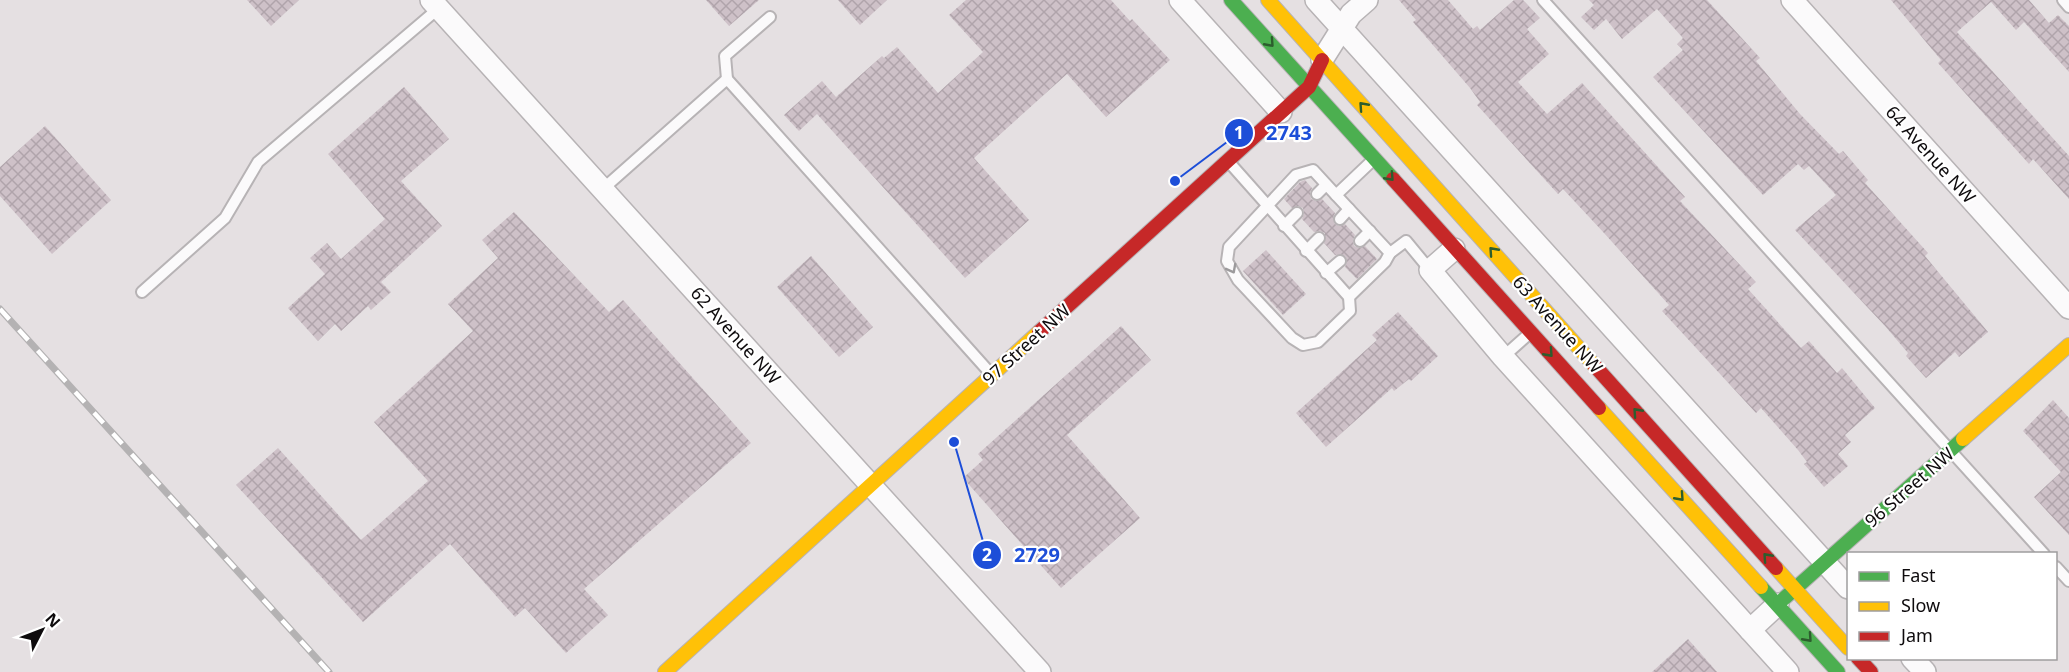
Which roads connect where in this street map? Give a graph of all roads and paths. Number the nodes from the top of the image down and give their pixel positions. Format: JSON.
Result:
{"nodes":[{"id":1,"x":1180,"y":0,"type":"edge"},
{"id":2,"x":1231,"y":0,"type":"edge"},
{"id":3,"x":1268,"y":0,"type":"edge"},
{"id":4,"x":1316,"y":0,"type":"edge"},
{"id":5,"x":1367,"y":0,"type":"edge"},
{"id":6,"x":1543,"y":0,"type":"edge"},
{"id":7,"x":1792,"y":0,"type":"edge"},
{"id":8,"x":2063,"y":0,"type":"edge"},
{"id":9,"x":435,"y":4,"type":"edge"},
{"id":10,"x":2069,"y":7,"type":"edge"},
{"id":11,"x":770,"y":17,"type":"dead end"},
{"id":12,"x":1341,"y":28,"type":"junction"},
{"id":13,"x":1322,"y":60,"type":"junction"},
{"id":14,"x":727,"y":79,"type":"junction"},
{"id":15,"x":1309,"y":87,"type":"junction"},
{"id":16,"x":1281,"y":112,"type":"junction"},
{"id":17,"x":1374,"y":159,"type":"junction"},
{"id":18,"x":1227,"y":161,"type":"junction"},
{"id":19,"x":1326,"y":185,"type":"junction"},
{"id":20,"x":604,"y":188,"type":"junction"},
{"id":21,"x":1317,"y":194,"type":"dead end"},
{"id":22,"x":1336,"y":195,"type":"junction"},
{"id":23,"x":1266,"y":205,"type":"junction"},
{"id":24,"x":1349,"y":209,"type":"junction"},
{"id":25,"x":1297,"y":213,"type":"dead end"},
{"id":26,"x":1340,"y":219,"type":"dead end"},
{"id":27,"x":1284,"y":226,"type":"junction"},
{"id":28,"x":1370,"y":231,"type":"junction"},
{"id":29,"x":1319,"y":238,"type":"dead end"},
{"id":30,"x":1360,"y":241,"type":"dead end"},
{"id":31,"x":1454,"y":249,"type":"junction"},
{"id":32,"x":1306,"y":251,"type":"junction"},
{"id":33,"x":1390,"y":253,"type":"junction"},
{"id":34,"x":1340,"y":261,"type":"dead end"},
{"id":35,"x":1430,"y":270,"type":"junction"},
{"id":36,"x":1326,"y":273,"type":"junction"},
{"id":37,"x":142,"y":292,"type":"dead end"},
{"id":38,"x":1349,"y":297,"type":"junction"},
{"id":39,"x":2069,"y":308,"type":"edge"},
{"id":40,"x":1531,"y":333,"type":"junction"},
{"id":41,"x":2069,"y":345,"type":"edge"},
{"id":42,"x":1503,"y":357,"type":"junction"},
{"id":43,"x":992,"y":375,"type":"junction"},
{"id":44,"x":1950,"y":451,"type":"junction"},
{"id":45,"x":871,"y":484,"type":"junction"},
{"id":46,"x":2041,"y":552,"type":"edge"},
{"id":47,"x":1825,"y":562,"type":"junction"},
{"id":48,"x":2057,"y":569,"type":"edge"},
{"id":49,"x":2069,"y":581,"type":"edge"},
{"id":50,"x":1847,"y":587,"type":"edge"},
{"id":51,"x":1795,"y":589,"type":"junction"},
{"id":52,"x":1778,"y":604,"type":"junction"},
{"id":53,"x":1750,"y":630,"type":"junction"},
{"id":54,"x":1847,"y":647,"type":"edge"},
{"id":55,"x":1860,"y":660,"type":"edge"},
{"id":56,"x":1914,"y":660,"type":"edge"},
{"id":57,"x":665,"y":672,"type":"edge"},
{"id":58,"x":1040,"y":672,"type":"edge"},
{"id":59,"x":1788,"y":672,"type":"edge"},
{"id":60,"x":1838,"y":672,"type":"edge"},
{"id":61,"x":1871,"y":672,"type":"edge"},
{"id":62,"x":1925,"y":672,"type":"edge"}],
"edges":[{"from":1,"to":16,"type":"street"},
{"from":2,"to":15,"type":"main road","name":"63 Avenue NW","one_way":true},
{"from":3,"to":13,"type":"main road","name":"63 Avenue NW"},
{"from":4,"to":12,"type":"street","name":"63 Avenue NW"},
{"from":5,"to":12,"type":"street","name":"97 Street NW"},
{"from":6,"to":44,"type":"lane"},
{"from":7,"to":39,"type":"street","name":"64 Avenue NW"},
{"from":8,"to":10,"type":"lane"},
{"from":9,"to":20,"type":"street","name":"62 Avenue NW"},
{"from":9,"to":37,"type":"lane"},
{"from":11,"to":14,"type":"lane"},
{"from":12,"to":13,"type":"street","name":"97 Street NW"},
{"from":12,"to":47,"type":"street","name":"63 Avenue NW"},
{"from":13,"to":15,"type":"main road","name":"97 Street NW"},
{"from":51,"to":13,"type":"main road","name":"63 Avenue NW","one_way":true},
{"from":14,"to":20,"type":"lane"},
{"from":14,"to":43,"type":"lane"},
{"from":15,"to":16,"type":"main road","name":"97 Street NW"},
{"from":15,"to":17,"type":"main road","name":"63 Avenue NW"},
{"from":16,"to":18,"type":"main road","name":"97 Street NW"},
{"from":17,"to":22,"type":"lane"},
{"from":17,"to":31,"type":"main road","name":"63 Avenue NW","one_way":true},
{"from":18,"to":23,"type":"lane"},
{"from":18,"to":43,"type":"main road","name":"97 Street NW"},
{"from":19,"to":21,"type":"lane"},
{"from":19,"to":22,"type":"lane"},
{"from":19,"to":23,"type":"lane"},
{"from":20,"to":45,"type":"street","name":"62 Avenue NW"},
{"from":22,"to":24,"type":"lane"},
{"from":23,"to":27,"type":"lane"},
{"from":23,"to":38,"type":"lane","one_way":true},
{"from":24,"to":26,"type":"lane"},
{"from":24,"to":28,"type":"lane"},
{"from":25,"to":27,"type":"lane"},
{"from":27,"to":32,"type":"lane"},
{"from":28,"to":30,"type":"lane"},
{"from":28,"to":33,"type":"lane"},
{"from":29,"to":32,"type":"lane"},
{"from":31,"to":35,"type":"street"},
{"from":31,"to":40,"type":"main road","name":"63 Avenue NW"},
{"from":32,"to":36,"type":"lane"},
{"from":33,"to":35,"type":"lane"},
{"from":33,"to":38,"type":"lane"},
{"from":34,"to":36,"type":"lane"},
{"from":35,"to":42,"type":"street"},
{"from":36,"to":38,"type":"lane"},
{"from":40,"to":42,"type":"lane"},
{"from":40,"to":52,"type":"main road","name":"63 Avenue NW","one_way":true},
{"from":41,"to":44,"type":"main road","name":"96 Street NW"},
{"from":42,"to":53,"type":"street"},
{"from":43,"to":45,"type":"main road","name":"97 Street NW"},
{"from":44,"to":46,"type":"lane"},
{"from":44,"to":47,"type":"main road","name":"96 Street NW"},
{"from":45,"to":57,"type":"main road","name":"97 Street NW"},
{"from":45,"to":58,"type":"street","name":"62 Avenue NW"},
{"from":47,"to":50,"type":"street","name":"63 Avenue NW"},
{"from":47,"to":51,"type":"main road","name":"96 Street NW"},
{"from":48,"to":49,"type":"lane"},
{"from":51,"to":52,"type":"main road","name":"96 Street NW"},
{"from":51,"to":54,"type":"main road","name":"63 Avenue NW"},
{"from":52,"to":53,"type":"street","name":"96 Street NW"},
{"from":52,"to":60,"type":"main road","name":"63 Avenue NW","one_way":true},
{"from":53,"to":59,"type":"street"},
{"from":55,"to":61,"type":"main road"},
{"from":56,"to":62,"type":"street"}]}
